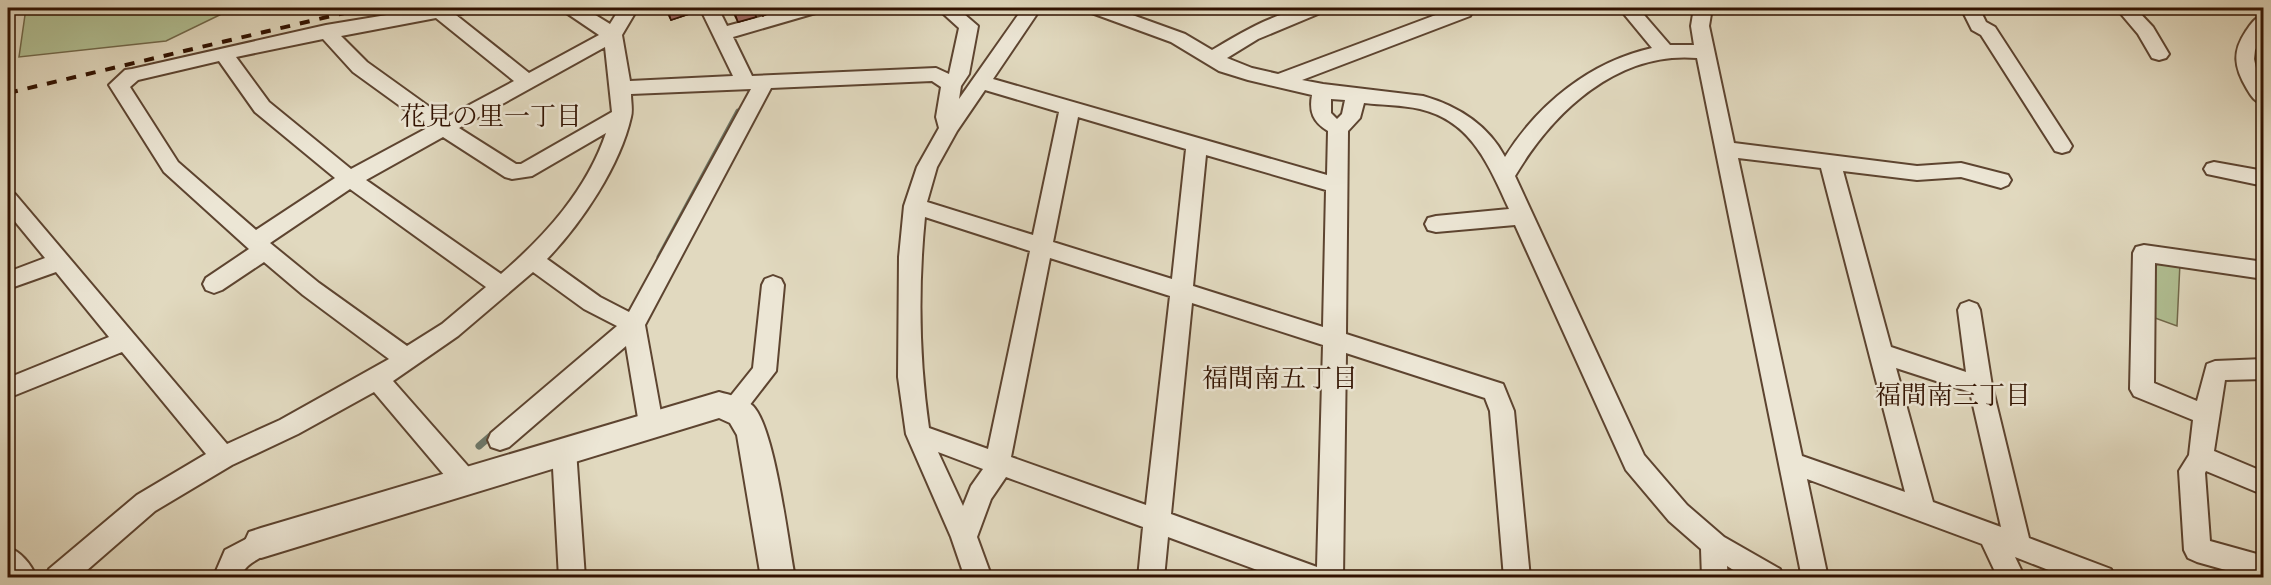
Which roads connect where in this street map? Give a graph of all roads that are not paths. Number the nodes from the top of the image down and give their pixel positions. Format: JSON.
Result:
{"nodes":[{"id":1,"x":461,"y":8,"type":"edge"},
{"id":2,"x":572,"y":8,"type":"edge"},
{"id":3,"x":629,"y":8,"type":"edge"},
{"id":4,"x":709,"y":8,"type":"edge"},
{"id":5,"x":812,"y":8,"type":"edge"},
{"id":6,"x":946,"y":8,"type":"edge"},
{"id":7,"x":1032,"y":8,"type":"edge"},
{"id":8,"x":1096,"y":8,"type":"edge"},
{"id":9,"x":1310,"y":8,"type":"edge"},
{"id":10,"x":1458,"y":8,"type":"edge"},
{"id":11,"x":1628,"y":8,"type":"edge"},
{"id":12,"x":1703,"y":8,"type":"edge"},
{"id":13,"x":1970,"y":8,"type":"edge"},
{"id":14,"x":2125,"y":8,"type":"edge"},
{"id":15,"x":792,"y":10,"type":"edge"},
{"id":16,"x":439,"y":11,"type":"junction"},
{"id":17,"x":971,"y":17,"type":"edge"},
{"id":18,"x":2264,"y":21,"type":"edge"},
{"id":19,"x":326,"y":31,"type":"junction"},
{"id":20,"x":722,"y":34,"type":"junction"},
{"id":21,"x":613,"y":35,"type":"junction"},
{"id":22,"x":1665,"y":51,"type":"junction"},
{"id":23,"x":1706,"y":51,"type":"junction"},
{"id":24,"x":224,"y":54,"type":"junction"},
{"id":25,"x":2159,"y":54,"type":"dead end"},
{"id":26,"x":1212,"y":58,"type":"junction"},
{"id":27,"x":755,"y":81,"type":"junction"},
{"id":28,"x":1279,"y":81,"type":"junction"},
{"id":29,"x":528,"y":82,"type":"junction"},
{"id":30,"x":981,"y":82,"type":"junction"},
{"id":31,"x":951,"y":85,"type":"junction"},
{"id":32,"x":621,"y":88,"type":"junction"},
{"id":33,"x":1323,"y":91,"type":"junction"},
{"id":34,"x":1355,"y":94,"type":"junction"},
{"id":35,"x":2264,"y":99,"type":"edge"},
{"id":36,"x":1070,"y":108,"type":"junction"},
{"id":37,"x":622,"y":115,"type":"junction"},
{"id":38,"x":444,"y":128,"type":"junction"},
{"id":39,"x":949,"y":128,"type":"junction"},
{"id":40,"x":1338,"y":128,"type":"junction"},
{"id":41,"x":1197,"y":144,"type":"junction"},
{"id":42,"x":2062,"y":146,"type":"dead end"},
{"id":43,"x":1727,"y":149,"type":"junction"},
{"id":44,"x":1830,"y":162,"type":"junction"},
{"id":45,"x":2214,"y":169,"type":"dead end"},
{"id":46,"x":1504,"y":176,"type":"junction"},
{"id":47,"x":350,"y":179,"type":"junction"},
{"id":48,"x":2001,"y":180,"type":"dead end"},
{"id":49,"x":2264,"y":180,"type":"edge"},
{"id":50,"x":1336,"y":185,"type":"junction"},
{"id":51,"x":9,"y":203,"type":"edge"},
{"id":52,"x":915,"y":206,"type":"junction"},
{"id":53,"x":1522,"y":216,"type":"junction"},
{"id":54,"x":1436,"y":224,"type":"dead end"},
{"id":55,"x":260,"y":246,"type":"junction"},
{"id":56,"x":1040,"y":246,"type":"junction"},
{"id":57,"x":531,"y":260,"type":"junction"},
{"id":58,"x":59,"y":262,"type":"junction"},
{"id":59,"x":2264,"y":271,"type":"edge"},
{"id":60,"x":8,"y":281,"type":"edge"},
{"id":61,"x":214,"y":284,"type":"dead end"},
{"id":62,"x":773,"y":285,"type":"dead end"},
{"id":63,"x":501,"y":286,"type":"junction"},
{"id":64,"x":1181,"y":291,"type":"junction"},
{"id":65,"x":1969,"y":310,"type":"dead end"},
{"id":66,"x":634,"y":325,"type":"junction"},
{"id":67,"x":1334,"y":340,"type":"junction"},
{"id":68,"x":124,"y":341,"type":"junction"},
{"id":69,"x":1882,"y":354,"type":"junction"},
{"id":70,"x":407,"y":359,"type":"junction"},
{"id":71,"x":2264,"y":369,"type":"edge"},
{"id":72,"x":377,"y":379,"type":"junction"},
{"id":73,"x":1980,"y":386,"type":"junction"},
{"id":74,"x":8,"y":388,"type":"edge"},
{"id":75,"x":733,"y":408,"type":"junction"},
{"id":76,"x":2206,"y":415,"type":"junction"},
{"id":77,"x":651,"y":424,"type":"junction"},
{"id":78,"x":918,"y":434,"type":"junction"},
{"id":79,"x":500,"y":440,"type":"dead end"},
{"id":80,"x":564,"y":450,"type":"junction"},
{"id":81,"x":223,"y":457,"type":"junction"},
{"id":82,"x":2202,"y":458,"type":"junction"},
{"id":83,"x":997,"y":462,"type":"junction"},
{"id":84,"x":1791,"y":463,"type":"junction"},
{"id":85,"x":465,"y":481,"type":"junction"},
{"id":86,"x":2264,"y":484,"type":"edge"},
{"id":87,"x":1922,"y":509,"type":"junction"},
{"id":88,"x":1157,"y":521,"type":"junction"},
{"id":89,"x":1991,"y":535,"type":"junction"},
{"id":90,"x":964,"y":537,"type":"junction"},
{"id":91,"x":261,"y":543,"type":"joint"},
{"id":92,"x":1715,"y":545,"type":"junction"},
{"id":93,"x":2018,"y":545,"type":"junction"},
{"id":94,"x":8,"y":559,"type":"edge"},
{"id":95,"x":2264,"y":568,"type":"edge"},
{"id":96,"x":24,"y":578,"type":"edge"},
{"id":97,"x":58,"y":578,"type":"edge"},
{"id":98,"x":226,"y":578,"type":"edge"},
{"id":99,"x":572,"y":578,"type":"edge"},
{"id":100,"x":778,"y":578,"type":"edge"},
{"id":101,"x":979,"y":578,"type":"edge"},
{"id":102,"x":1151,"y":578,"type":"edge"},
{"id":103,"x":1314,"y":578,"type":"edge"},
{"id":104,"x":1330,"y":578,"type":"edge"},
{"id":105,"x":1517,"y":578,"type":"edge"},
{"id":106,"x":1715,"y":578,"type":"edge"},
{"id":107,"x":1771,"y":578,"type":"edge"},
{"id":108,"x":1815,"y":578,"type":"edge"},
{"id":109,"x":2012,"y":578,"type":"edge"},
{"id":110,"x":2102,"y":578,"type":"edge"}],
"edges":[{"from":1,"to":16,"type":"street"},
{"from":2,"to":21,"type":"street"},
{"from":3,"to":21,"type":"street"},
{"from":4,"to":20,"type":"street"},
{"from":5,"to":15,"type":"street"},
{"from":6,"to":17,"type":"street"},
{"from":7,"to":30,"type":"street"},
{"from":8,"to":26,"type":"street"},
{"from":9,"to":26,"type":"street"},
{"from":10,"to":28,"type":"street"},
{"from":11,"to":22,"type":"street"},
{"from":12,"to":23,"type":"street"},
{"from":13,"to":42,"type":"street"},
{"from":14,"to":25,"type":"street"},
{"from":15,"to":20,"type":"street"},
{"from":16,"to":19,"type":"street"},
{"from":16,"to":29,"type":"street"},
{"from":17,"to":31,"type":"street"},
{"from":18,"to":35,"type":"street"},
{"from":19,"to":24,"type":"street"},
{"from":19,"to":38,"type":"street"},
{"from":20,"to":27,"type":"street"},
{"from":21,"to":29,"type":"street"},
{"from":21,"to":32,"type":"street"},
{"from":22,"to":23,"type":"street"},
{"from":22,"to":46,"type":"street"},
{"from":23,"to":43,"type":"street"},
{"from":24,"to":47,"type":"street"},
{"from":24,"to":55,"type":"street"},
{"from":26,"to":28,"type":"street"},
{"from":27,"to":31,"type":"street"},
{"from":27,"to":32,"type":"street"},
{"from":27,"to":66,"type":"street"},
{"from":28,"to":33,"type":"street"},
{"from":29,"to":38,"type":"street"},
{"from":30,"to":36,"type":"street"},
{"from":30,"to":39,"type":"street"},
{"from":31,"to":39,"type":"street"},
{"from":32,"to":37,"type":"street"},
{"from":33,"to":34,"type":"street"},
{"from":33,"to":40,"type":"street"},
{"from":34,"to":40,"type":"street"},
{"from":34,"to":46,"type":"street"},
{"from":36,"to":41,"type":"street"},
{"from":36,"to":56,"type":"street"},
{"from":37,"to":38,"type":"street"},
{"from":37,"to":57,"type":"street"},
{"from":38,"to":47,"type":"street"},
{"from":39,"to":52,"type":"street"},
{"from":40,"to":50,"type":"street"},
{"from":41,"to":50,"type":"street"},
{"from":41,"to":64,"type":"street"},
{"from":43,"to":44,"type":"street"},
{"from":43,"to":84,"type":"street"},
{"from":44,"to":48,"type":"street"},
{"from":44,"to":69,"type":"street"},
{"from":45,"to":49,"type":"street"},
{"from":46,"to":53,"type":"street"},
{"from":47,"to":55,"type":"street"},
{"from":47,"to":63,"type":"street"},
{"from":50,"to":67,"type":"street"},
{"from":51,"to":58,"type":"street"},
{"from":52,"to":56,"type":"street"},
{"from":52,"to":78,"type":"street"},
{"from":53,"to":54,"type":"street"},
{"from":53,"to":92,"type":"street"},
{"from":55,"to":61,"type":"street"},
{"from":55,"to":70,"type":"street"},
{"from":56,"to":64,"type":"street"},
{"from":56,"to":83,"type":"street"},
{"from":57,"to":63,"type":"street"},
{"from":57,"to":66,"type":"street"},
{"from":58,"to":60,"type":"street"},
{"from":58,"to":68,"type":"street"},
{"from":59,"to":76,"type":"street"},
{"from":62,"to":75,"type":"street"},
{"from":63,"to":70,"type":"street"},
{"from":64,"to":67,"type":"street"},
{"from":64,"to":88,"type":"street"},
{"from":65,"to":73,"type":"street"},
{"from":66,"to":77,"type":"street"},
{"from":66,"to":79,"type":"street"},
{"from":67,"to":104,"type":"street"},
{"from":67,"to":105,"type":"street"},
{"from":68,"to":74,"type":"street"},
{"from":68,"to":81,"type":"street"},
{"from":69,"to":73,"type":"street"},
{"from":69,"to":87,"type":"street"},
{"from":70,"to":72,"type":"street"},
{"from":71,"to":76,"type":"street"},
{"from":72,"to":81,"type":"street"},
{"from":72,"to":85,"type":"street"},
{"from":73,"to":93,"type":"street"},
{"from":75,"to":77,"type":"street"},
{"from":75,"to":100,"type":"street"},
{"from":76,"to":82,"type":"street"},
{"from":77,"to":80,"type":"street"},
{"from":78,"to":83,"type":"street"},
{"from":78,"to":90,"type":"street"},
{"from":80,"to":85,"type":"street"},
{"from":80,"to":99,"type":"street"},
{"from":81,"to":97,"type":"street"},
{"from":82,"to":86,"type":"street"},
{"from":82,"to":95,"type":"street"},
{"from":83,"to":88,"type":"street"},
{"from":83,"to":90,"type":"street"},
{"from":84,"to":87,"type":"street"},
{"from":84,"to":108,"type":"street"},
{"from":85,"to":91,"type":"street"},
{"from":87,"to":89,"type":"street"},
{"from":88,"to":102,"type":"street"},
{"from":88,"to":103,"type":"street"},
{"from":89,"to":93,"type":"street"},
{"from":89,"to":109,"type":"street"},
{"from":90,"to":101,"type":"street"},
{"from":91,"to":98,"type":"street"},
{"from":92,"to":106,"type":"street"},
{"from":92,"to":107,"type":"street"},
{"from":93,"to":110,"type":"street"},
{"from":94,"to":96,"type":"street"}]}
